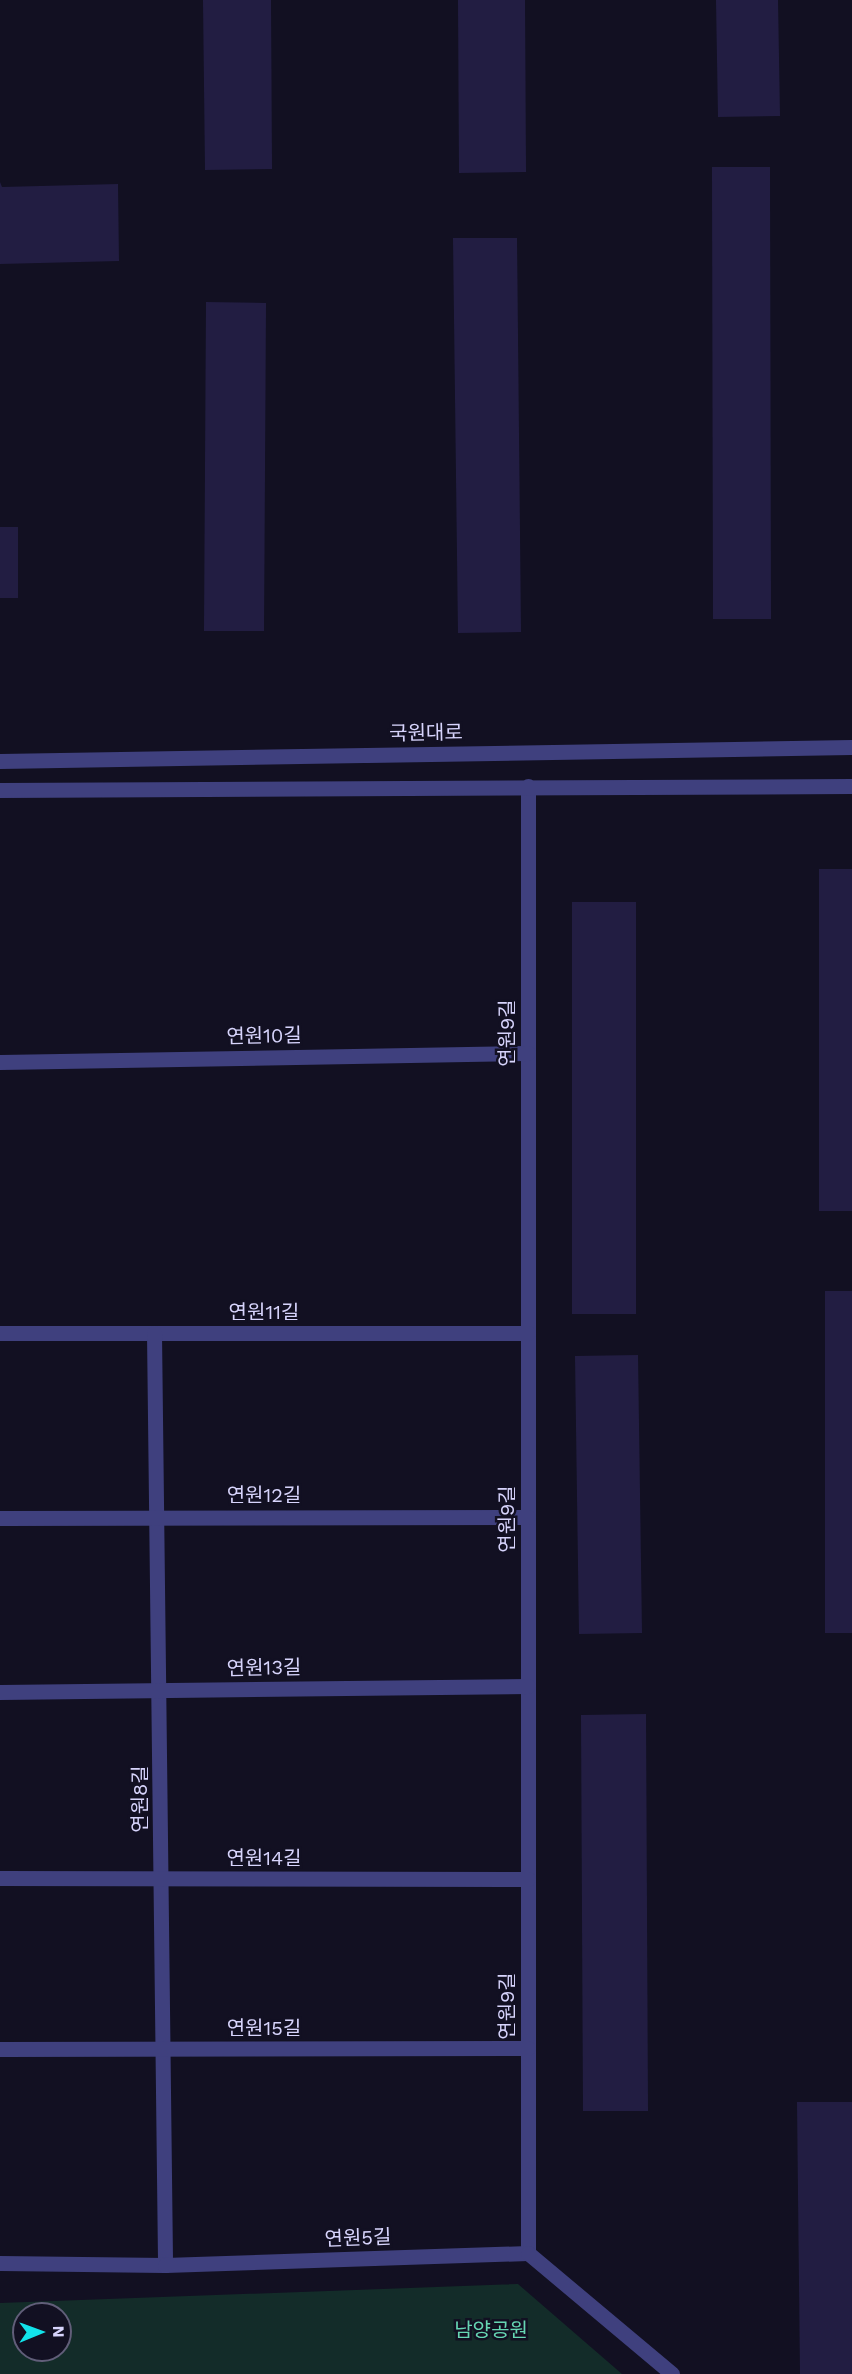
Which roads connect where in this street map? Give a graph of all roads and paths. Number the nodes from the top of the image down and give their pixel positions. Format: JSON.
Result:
{"nodes":[{"id":1,"x":852,"y":747,"type":"edge"},
{"id":2,"x":0,"y":761,"type":"edge"},
{"id":3,"x":528,"y":786,"type":"junction"},
{"id":4,"x":852,"y":786,"type":"edge"},
{"id":5,"x":0,"y":790,"type":"edge"},
{"id":6,"x":528,"y":1053,"type":"junction"},
{"id":7,"x":0,"y":1062,"type":"edge"},
{"id":8,"x":0,"y":1333,"type":"edge"},
{"id":9,"x":154,"y":1333,"type":"junction"},
{"id":10,"x":528,"y":1334,"type":"junction"},
{"id":11,"x":159,"y":1515,"type":"junction"},
{"id":12,"x":528,"y":1517,"type":"junction"},
{"id":13,"x":0,"y":1518,"type":"edge"},
{"id":14,"x":528,"y":1686,"type":"junction"},
{"id":15,"x":160,"y":1691,"type":"junction"},
{"id":16,"x":0,"y":1692,"type":"edge"},
{"id":17,"x":0,"y":1878,"type":"edge"},
{"id":18,"x":161,"y":1879,"type":"junction"},
{"id":19,"x":528,"y":1879,"type":"junction"},
{"id":20,"x":528,"y":2048,"type":"junction"},
{"id":21,"x":0,"y":2049,"type":"edge"},
{"id":22,"x":163,"y":2050,"type":"junction"},
{"id":23,"x":528,"y":2253,"type":"junction"},
{"id":24,"x":0,"y":2263,"type":"edge"},
{"id":25,"x":165,"y":2265,"type":"junction"},
{"id":26,"x":672,"y":2374,"type":"edge"}],
"edges":[{"from":1,"to":2,"type":"street","name":"국원대로"},
{"from":3,"to":4,"type":"street"},
{"from":3,"to":5,"type":"street"},
{"from":3,"to":6,"type":"street","name":"연원9길"},
{"from":6,"to":7,"type":"street","name":"연원10길"},
{"from":6,"to":10,"type":"street","name":"연원9길"},
{"from":8,"to":9,"type":"street","name":"연원11길"},
{"from":9,"to":10,"type":"street","name":"연원11길"},
{"from":9,"to":11,"type":"street","name":"연원8길"},
{"from":10,"to":12,"type":"street","name":"연원9길"},
{"from":11,"to":12,"type":"street","name":"연원12길"},
{"from":11,"to":13,"type":"street","name":"연원12길"},
{"from":11,"to":15,"type":"street","name":"연원8길"},
{"from":12,"to":14,"type":"street","name":"연원9길"},
{"from":14,"to":15,"type":"street","name":"연원13길"},
{"from":14,"to":19,"type":"street","name":"연원9길"},
{"from":15,"to":16,"type":"street","name":"연원13길"},
{"from":15,"to":18,"type":"street","name":"연원8길"},
{"from":17,"to":18,"type":"street","name":"연원14길"},
{"from":18,"to":19,"type":"street","name":"연원14길"},
{"from":18,"to":22,"type":"street","name":"연원8길"},
{"from":19,"to":20,"type":"street","name":"연원9길"},
{"from":20,"to":22,"type":"street","name":"연원15길"},
{"from":20,"to":23,"type":"street","name":"연원9길"},
{"from":21,"to":22,"type":"street","name":"연원15길"},
{"from":22,"to":25,"type":"street","name":"연원8길"},
{"from":23,"to":25,"type":"street","name":"연원5길"},
{"from":23,"to":26,"type":"street"},
{"from":24,"to":25,"type":"street","name":"연원5길"}]}
